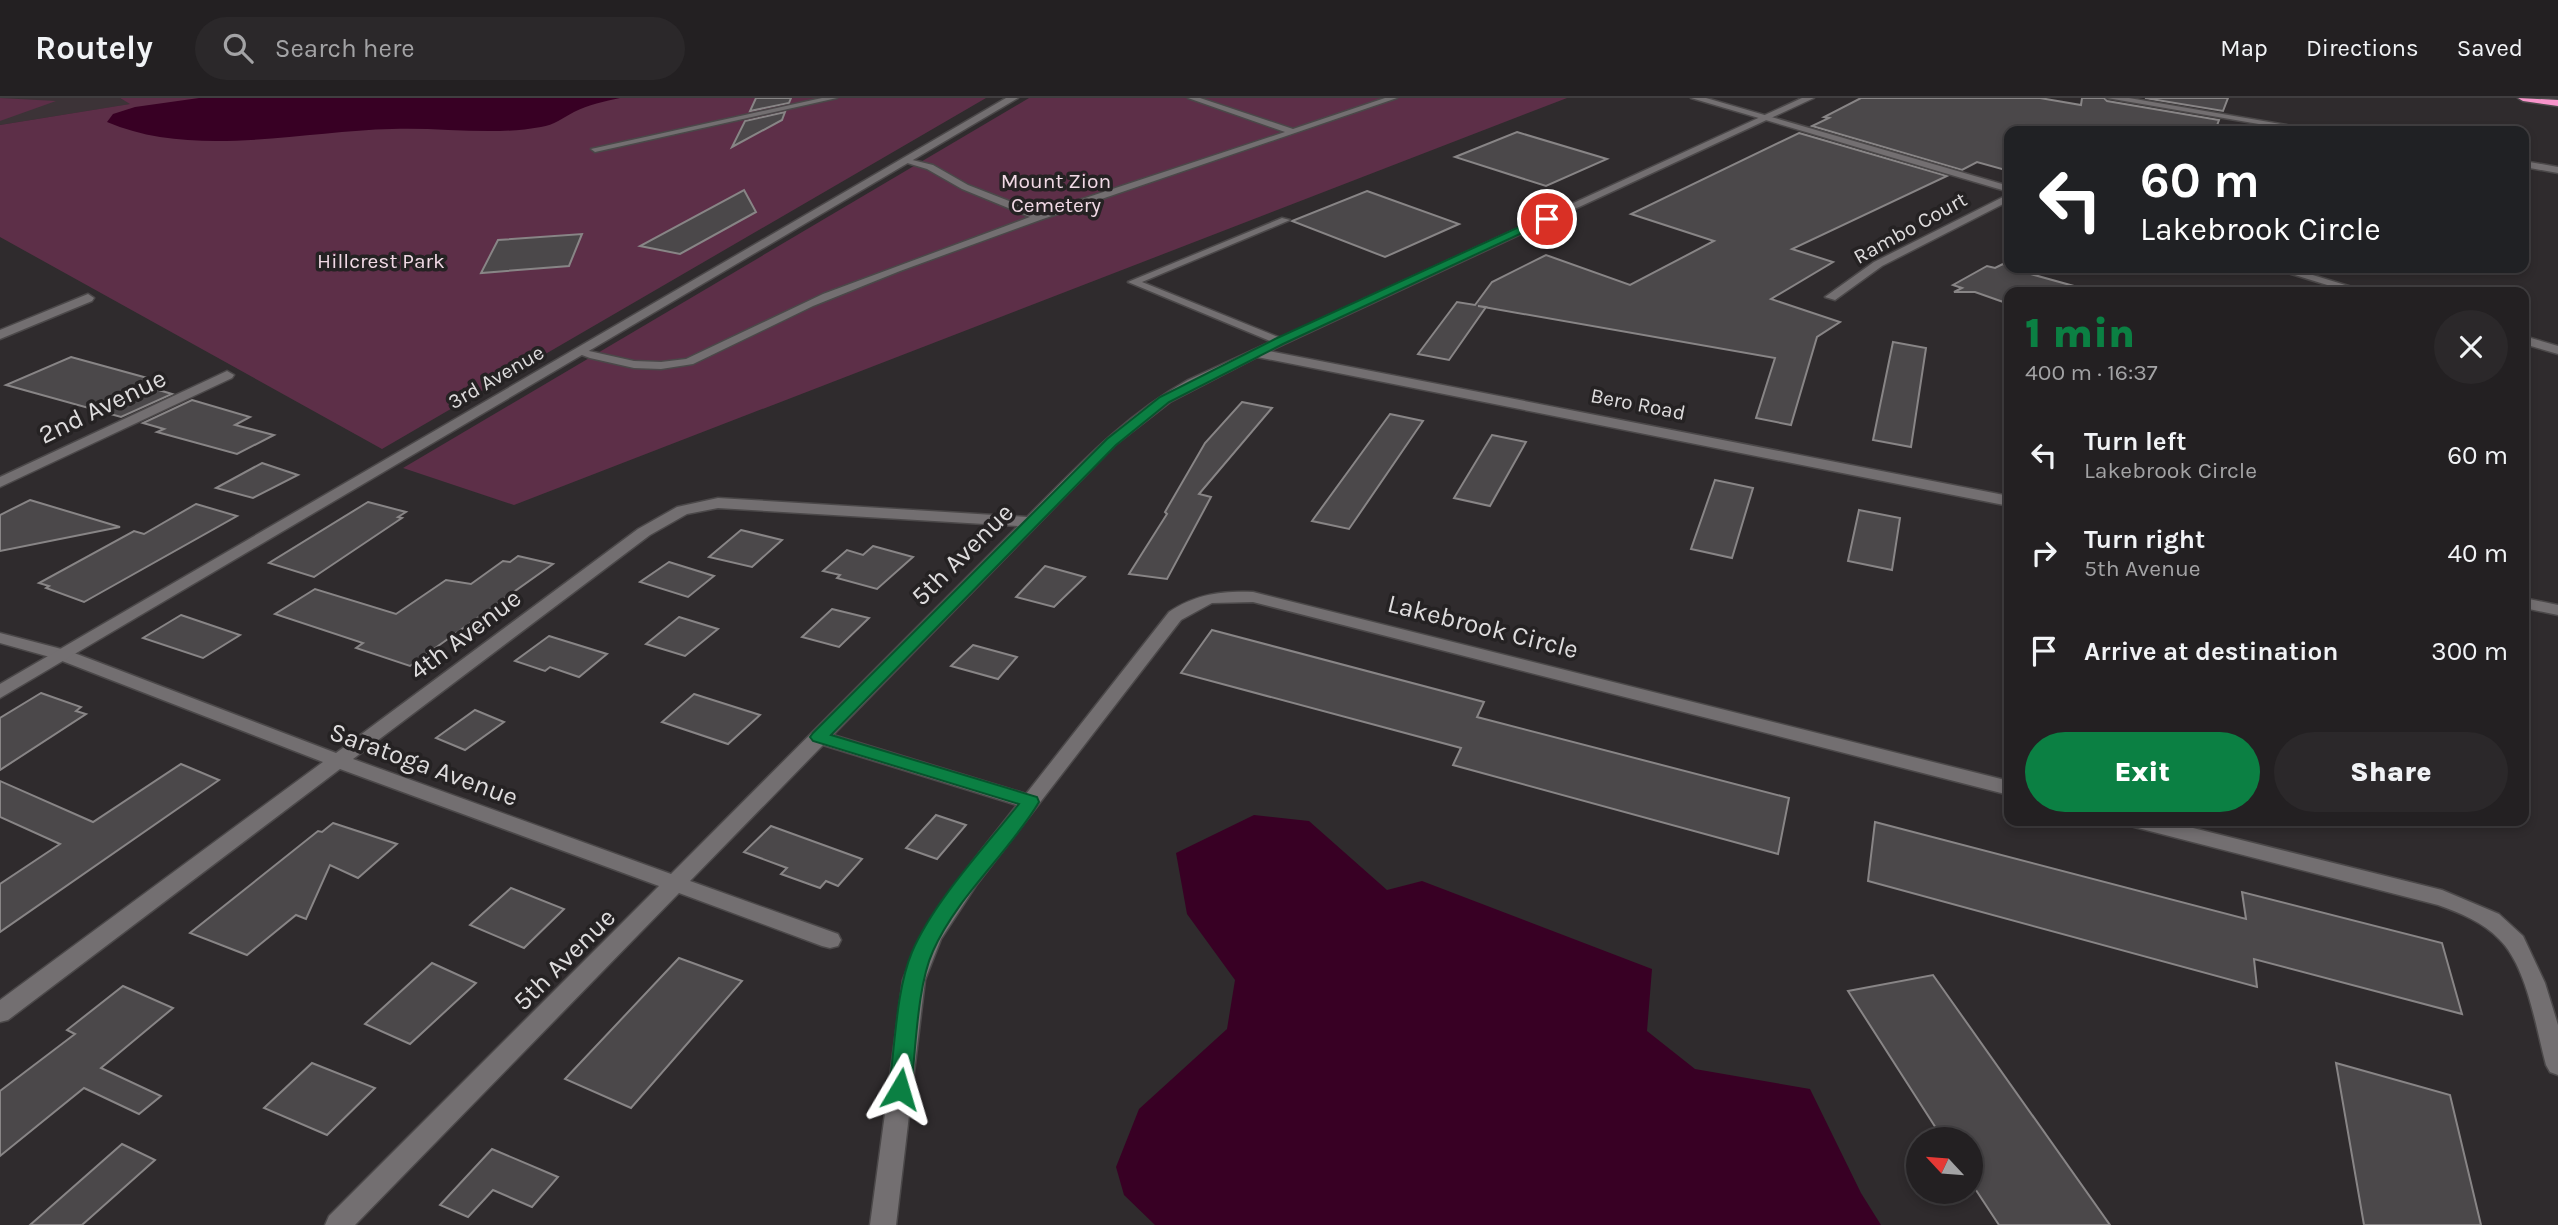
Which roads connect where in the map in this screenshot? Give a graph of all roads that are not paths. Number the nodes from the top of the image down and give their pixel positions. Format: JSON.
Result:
{"nodes":[{"id":1,"x":832,"y":98,"type":"edge"},
{"id":2,"x":1013,"y":98,"type":"edge"},
{"id":3,"x":1192,"y":98,"type":"edge"},
{"id":4,"x":1393,"y":98,"type":"edge"},
{"id":5,"x":1696,"y":98,"type":"edge"},
{"id":6,"x":1809,"y":98,"type":"edge"},
{"id":7,"x":2112,"y":98,"type":"edge"},
{"id":8,"x":2523,"y":98,"type":"edge"},
{"id":9,"x":2558,"y":103,"type":"edge"},
{"id":10,"x":1764,"y":118,"type":"junction"},
{"id":11,"x":2271,"y":126,"type":"edge"},
{"id":12,"x":1293,"y":132,"type":"junction"},
{"id":13,"x":595,"y":149,"type":"dead end"},
{"id":14,"x":907,"y":160,"type":"junction"},
{"id":15,"x":2529,"y":165,"type":"edge"},
{"id":16,"x":2558,"y":170,"type":"edge"},
{"id":17,"x":2004,"y":188,"type":"edge"},
{"id":18,"x":2004,"y":200,"type":"edge"},
{"id":19,"x":1040,"y":217,"type":"junction"},
{"id":20,"x":1285,"y":220,"type":"dead end"},
{"id":21,"x":2293,"y":273,"type":"edge"},
{"id":22,"x":2336,"y":287,"type":"edge"},
{"id":23,"x":1831,"y":297,"type":"dead end"},
{"id":24,"x":88,"y":299,"type":"dead end"},
{"id":25,"x":0,"y":335,"type":"edge"},
{"id":26,"x":1279,"y":341,"type":"junction"},
{"id":27,"x":2529,"y":341,"type":"edge"},
{"id":28,"x":2558,"y":350,"type":"edge"},
{"id":29,"x":580,"y":352,"type":"junction"},
{"id":30,"x":1258,"y":352,"type":"junction"},
{"id":31,"x":227,"y":375,"type":"dead end"},
{"id":32,"x":0,"y":483,"type":"edge"},
{"id":33,"x":2004,"y":500,"type":"edge"},
{"id":34,"x":1031,"y":522,"type":"junction"},
{"id":35,"x":2529,"y":604,"type":"edge"},
{"id":36,"x":2558,"y":610,"type":"edge"},
{"id":37,"x":0,"y":638,"type":"edge"},
{"id":38,"x":63,"y":655,"type":"junction"},
{"id":39,"x":0,"y":692,"type":"edge"},
{"id":40,"x":819,"y":737,"type":"junction"},
{"id":41,"x":340,"y":761,"type":"junction"},
{"id":42,"x":2004,"y":787,"type":"edge"},
{"id":43,"x":1030,"y":802,"type":"junction"},
{"id":44,"x":2158,"y":826,"type":"edge"},
{"id":45,"x":674,"y":885,"type":"junction"},
{"id":46,"x":830,"y":940,"type":"dead end"},
{"id":47,"x":0,"y":1013,"type":"edge"},
{"id":48,"x":2558,"y":1065,"type":"edge"},
{"id":49,"x":338,"y":1225,"type":"edge"},
{"id":50,"x":883,"y":1225,"type":"edge"}],
"edges":[{"from":1,"to":13,"type":"lane"},
{"from":2,"to":14,"type":"street","name":"3rd Avenue"},
{"from":3,"to":12,"type":"lane"},
{"from":4,"to":12,"type":"lane"},
{"from":5,"to":10,"type":"street"},
{"from":6,"to":10,"type":"street","name":"5th Avenue"},
{"from":7,"to":11,"type":"street"},
{"from":8,"to":9,"type":"highway"},
{"from":10,"to":17,"type":"street"},
{"from":10,"to":26,"type":"street","name":"5th Avenue"},
{"from":12,"to":19,"type":"lane"},
{"from":14,"to":19,"type":"lane"},
{"from":14,"to":29,"type":"street","name":"3rd Avenue"},
{"from":15,"to":16,"type":"street"},
{"from":18,"to":23,"type":"street","name":"Rambo Court"},
{"from":19,"to":29,"type":"lane"},
{"from":20,"to":26,"type":"lane"},
{"from":21,"to":22,"type":"street"},
{"from":24,"to":25,"type":"street"},
{"from":26,"to":30,"type":"street","name":"5th Avenue"},
{"from":27,"to":28,"type":"street"},
{"from":29,"to":38,"type":"street","name":"3rd Avenue"},
{"from":30,"to":33,"type":"street","name":"Bero Road"},
{"from":30,"to":34,"type":"street","name":"5th Avenue"},
{"from":31,"to":32,"type":"street","name":"2nd Avenue"},
{"from":34,"to":40,"type":"street","name":"5th Avenue"},
{"from":34,"to":41,"type":"street","name":"4th Avenue"},
{"from":35,"to":36,"type":"street"},
{"from":37,"to":38,"type":"street","name":"Saratoga Avenue"},
{"from":38,"to":39,"type":"street","name":"3rd Avenue"},
{"from":38,"to":41,"type":"street","name":"Saratoga Avenue"},
{"from":40,"to":43,"type":"street"},
{"from":40,"to":45,"type":"street","name":"5th Avenue"},
{"from":41,"to":45,"type":"street","name":"Saratoga Avenue"},
{"from":41,"to":47,"type":"street","name":"4th Avenue"},
{"from":42,"to":43,"type":"street","name":"Lakebrook Circle"},
{"from":43,"to":50,"type":"street","name":"Lakebrook Circle"},
{"from":44,"to":48,"type":"street"},
{"from":45,"to":46,"type":"street","name":"Saratoga Avenue"},
{"from":45,"to":49,"type":"street","name":"5th Avenue"}]}
